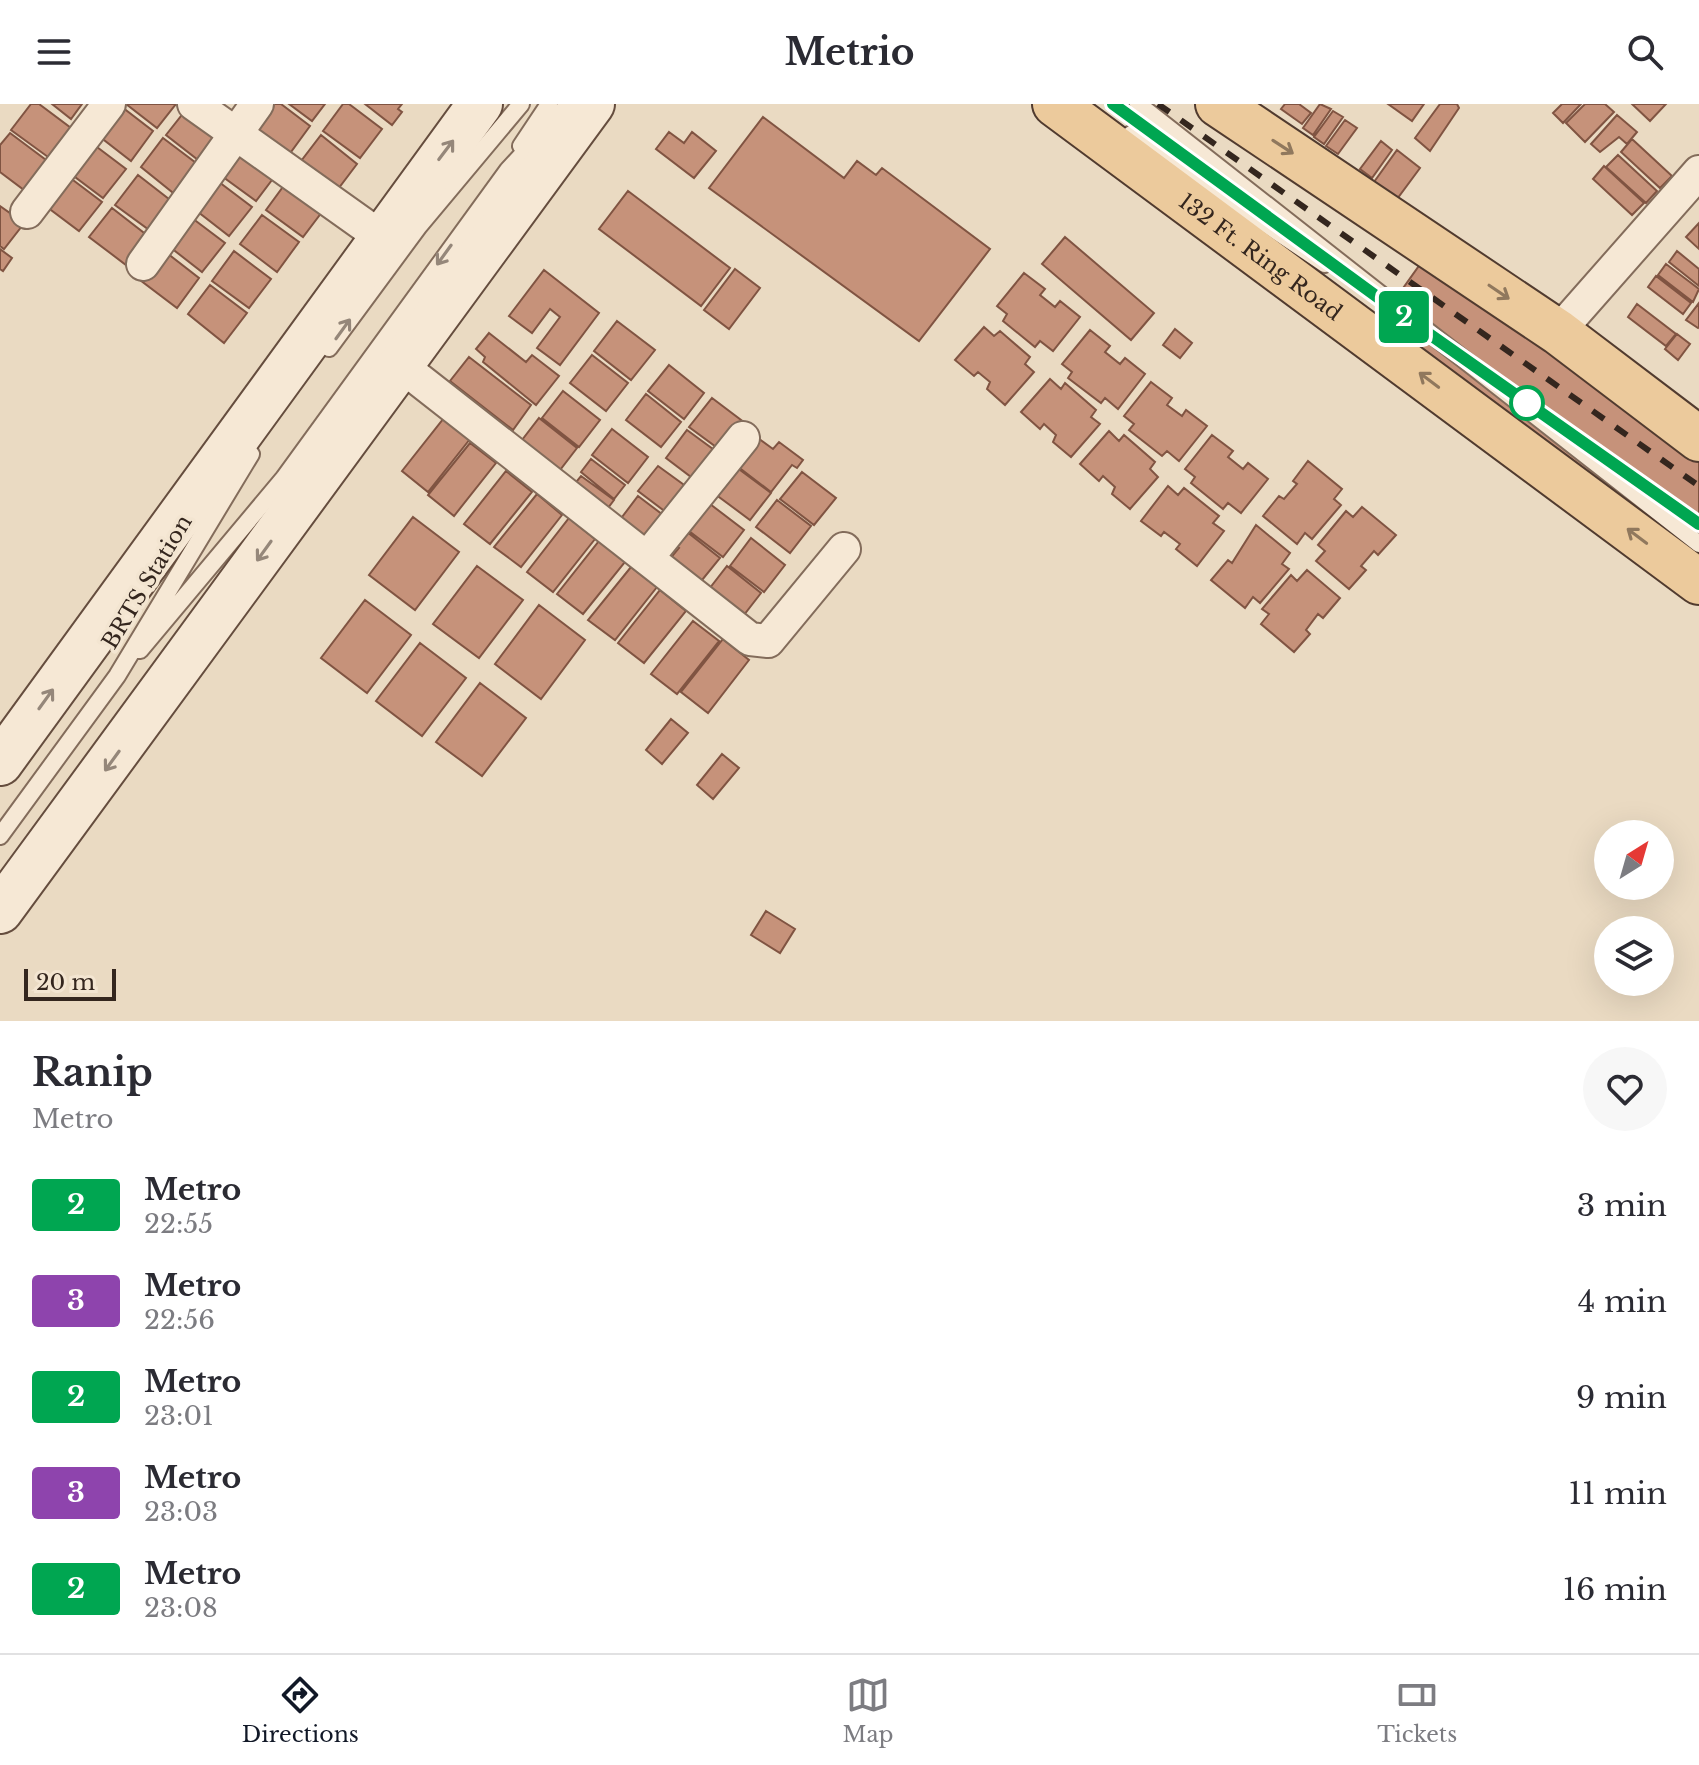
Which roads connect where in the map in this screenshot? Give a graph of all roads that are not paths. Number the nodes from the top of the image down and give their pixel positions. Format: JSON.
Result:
{"nodes":[{"id":1,"x":109,"y":104,"type":"edge"},
{"id":2,"x":194,"y":104,"type":"edge"},
{"id":3,"x":257,"y":104,"type":"edge"},
{"id":4,"x":549,"y":104,"type":"edge"},
{"id":5,"x":569,"y":104,"type":"edge"},
{"id":6,"x":592,"y":104,"type":"edge"},
{"id":7,"x":1055,"y":104,"type":"edge"},
{"id":8,"x":1138,"y":104,"type":"edge"},
{"id":9,"x":1218,"y":104,"type":"edge"},
{"id":10,"x":504,"y":108,"type":"edge"},
{"id":11,"x":1122,"y":128,"type":"dead end"},
{"id":12,"x":235,"y":133,"type":"junction"},
{"id":13,"x":508,"y":170,"type":"junction"},
{"id":14,"x":1699,"y":172,"type":"edge"},
{"id":15,"x":27,"y":212,"type":"dead end"},
{"id":16,"x":381,"y":237,"type":"junction"},
{"id":17,"x":143,"y":264,"type":"dead end"},
{"id":18,"x":1422,"y":330,"type":"junction"},
{"id":19,"x":1558,"y":332,"type":"junction"},
{"id":20,"x":399,"y":364,"type":"junction"},
{"id":21,"x":315,"y":368,"type":"dead end"},
{"id":22,"x":743,"y":438,"type":"dead end"},
{"id":23,"x":1699,"y":439,"type":"edge"},
{"id":24,"x":258,"y":445,"type":"dead end"},
{"id":25,"x":1699,"y":544,"type":"edge"},
{"id":26,"x":844,"y":549,"type":"dead end"},
{"id":27,"x":647,"y":558,"type":"junction"},
{"id":28,"x":1699,"y":582,"type":"edge"},
{"id":29,"x":117,"y":676,"type":"junction"},
{"id":30,"x":0,"y":763,"type":"edge"},
{"id":31,"x":0,"y":836,"type":"edge"},
{"id":32,"x":0,"y":911,"type":"edge"}],
"edges":[{"from":1,"to":15,"type":"street"},
{"from":2,"to":12,"type":"street"},
{"from":3,"to":12,"type":"street"},
{"from":4,"to":13,"type":"lane"},
{"from":5,"to":13,"type":"lane"},
{"from":6,"to":20,"type":"main road"},
{"from":28,"to":7,"type":"main road","name":"132 Ft. Ring Road","one_way":true},
{"from":8,"to":18,"type":"lane"},
{"from":9,"to":19,"type":"main road","one_way":true},
{"from":16,"to":10,"type":"main road","one_way":true},
{"from":21,"to":10,"type":"lane","one_way":true},
{"from":11,"to":18,"type":"lane"},
{"from":12,"to":16,"type":"street"},
{"from":12,"to":17,"type":"street"},
{"from":13,"to":29,"type":"lane","name":"BRTS Station","one_way":true},
{"from":14,"to":19,"type":"street"},
{"from":30,"to":16,"type":"main road","one_way":true},
{"from":18,"to":25,"type":"lane"},
{"from":19,"to":23,"type":"main road"},
{"from":20,"to":27,"type":"street"},
{"from":20,"to":32,"type":"main road","one_way":true},
{"from":22,"to":27,"type":"street"},
{"from":24,"to":29,"type":"lane","name":"BRTS Station"},
{"from":26,"to":27,"type":"street"},
{"from":29,"to":31,"type":"lane"}]}
